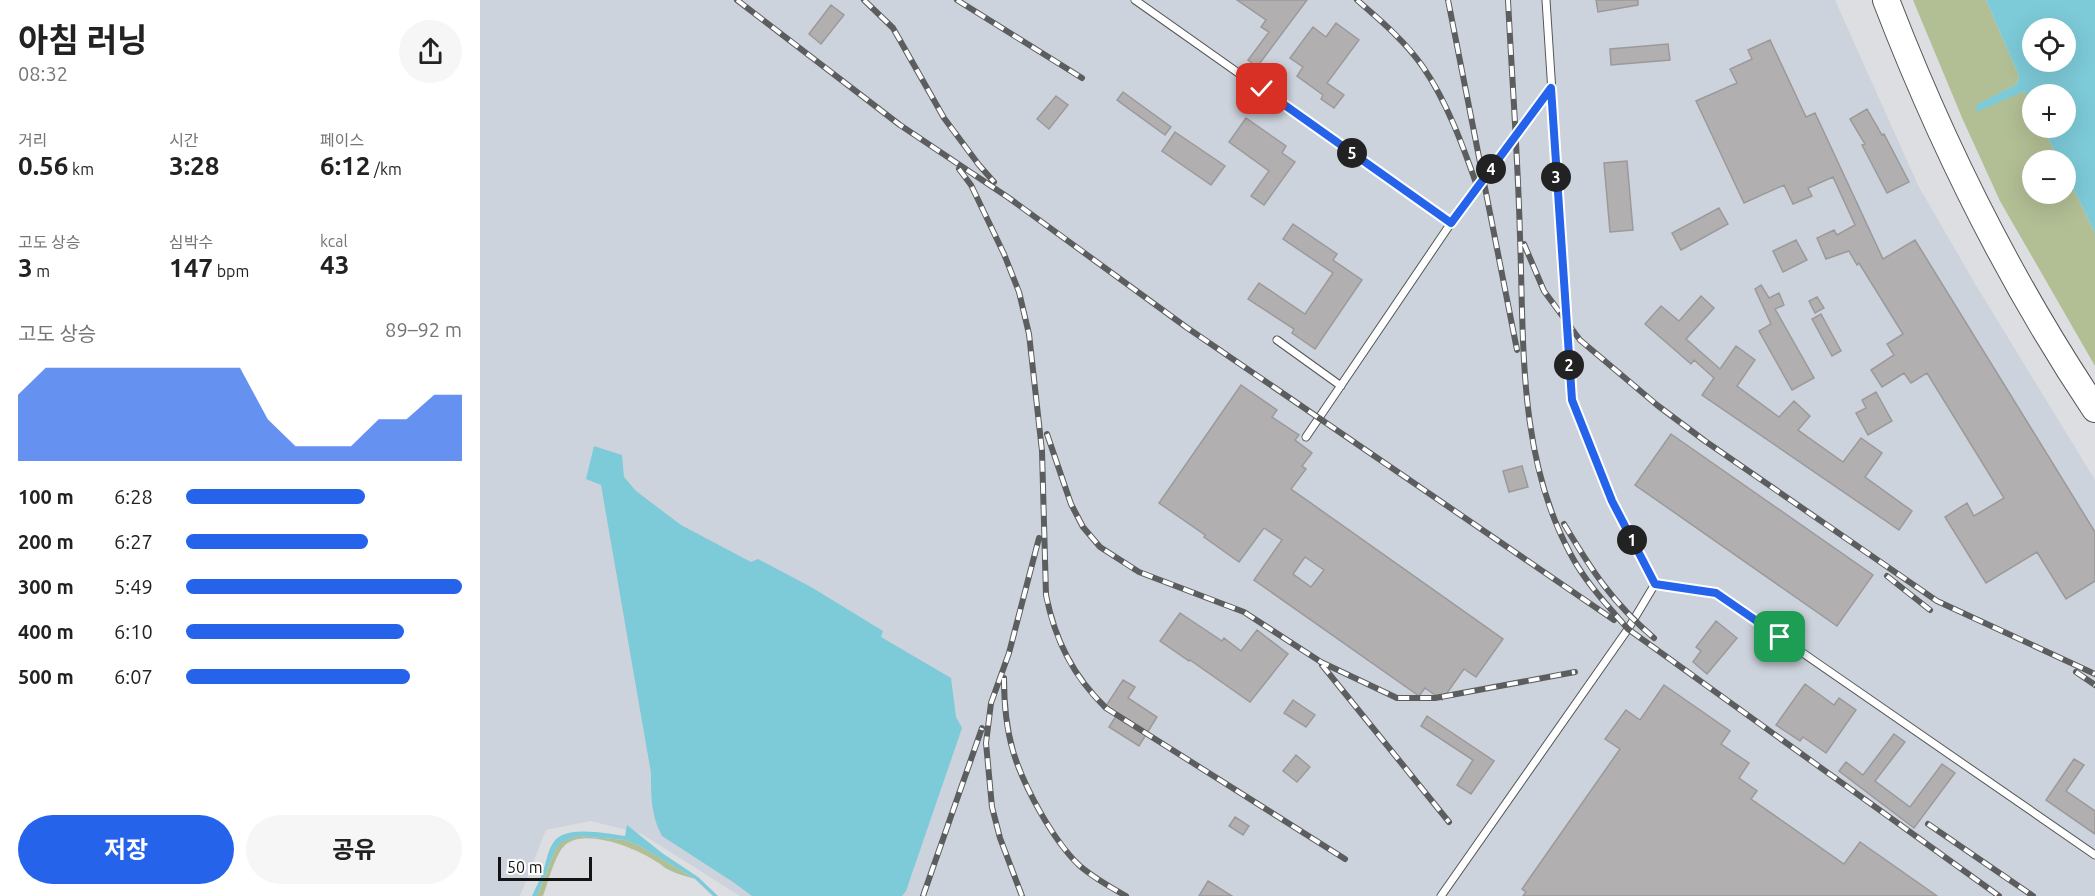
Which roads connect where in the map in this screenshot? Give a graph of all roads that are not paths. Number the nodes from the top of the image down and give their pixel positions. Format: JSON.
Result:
{"nodes":[{"id":1,"x":1135,"y":0,"type":"edge"},
{"id":2,"x":1546,"y":0,"type":"edge"},
{"id":3,"x":1886,"y":0,"type":"edge"},
{"id":4,"x":1551,"y":88,"type":"junction"},
{"id":5,"x":1451,"y":223,"type":"junction"},
{"id":6,"x":1277,"y":340,"type":"dead end"},
{"id":7,"x":1341,"y":386,"type":"junction"},
{"id":8,"x":2095,"y":409,"type":"edge"},
{"id":9,"x":1306,"y":437,"type":"dead end"},
{"id":10,"x":1655,"y":584,"type":"junction"},
{"id":11,"x":2095,"y":855,"type":"edge"},
{"id":12,"x":1442,"y":896,"type":"edge"}],
"edges":[{"from":1,"to":5,"type":"lane"},
{"from":2,"to":4,"type":"lane"},
{"from":3,"to":8,"type":"highway"},
{"from":4,"to":5,"type":"lane"},
{"from":4,"to":10,"type":"lane"},
{"from":5,"to":7,"type":"lane"},
{"from":6,"to":7,"type":"lane"},
{"from":7,"to":9,"type":"lane"},
{"from":10,"to":11,"type":"lane"},
{"from":10,"to":12,"type":"lane"}]}
